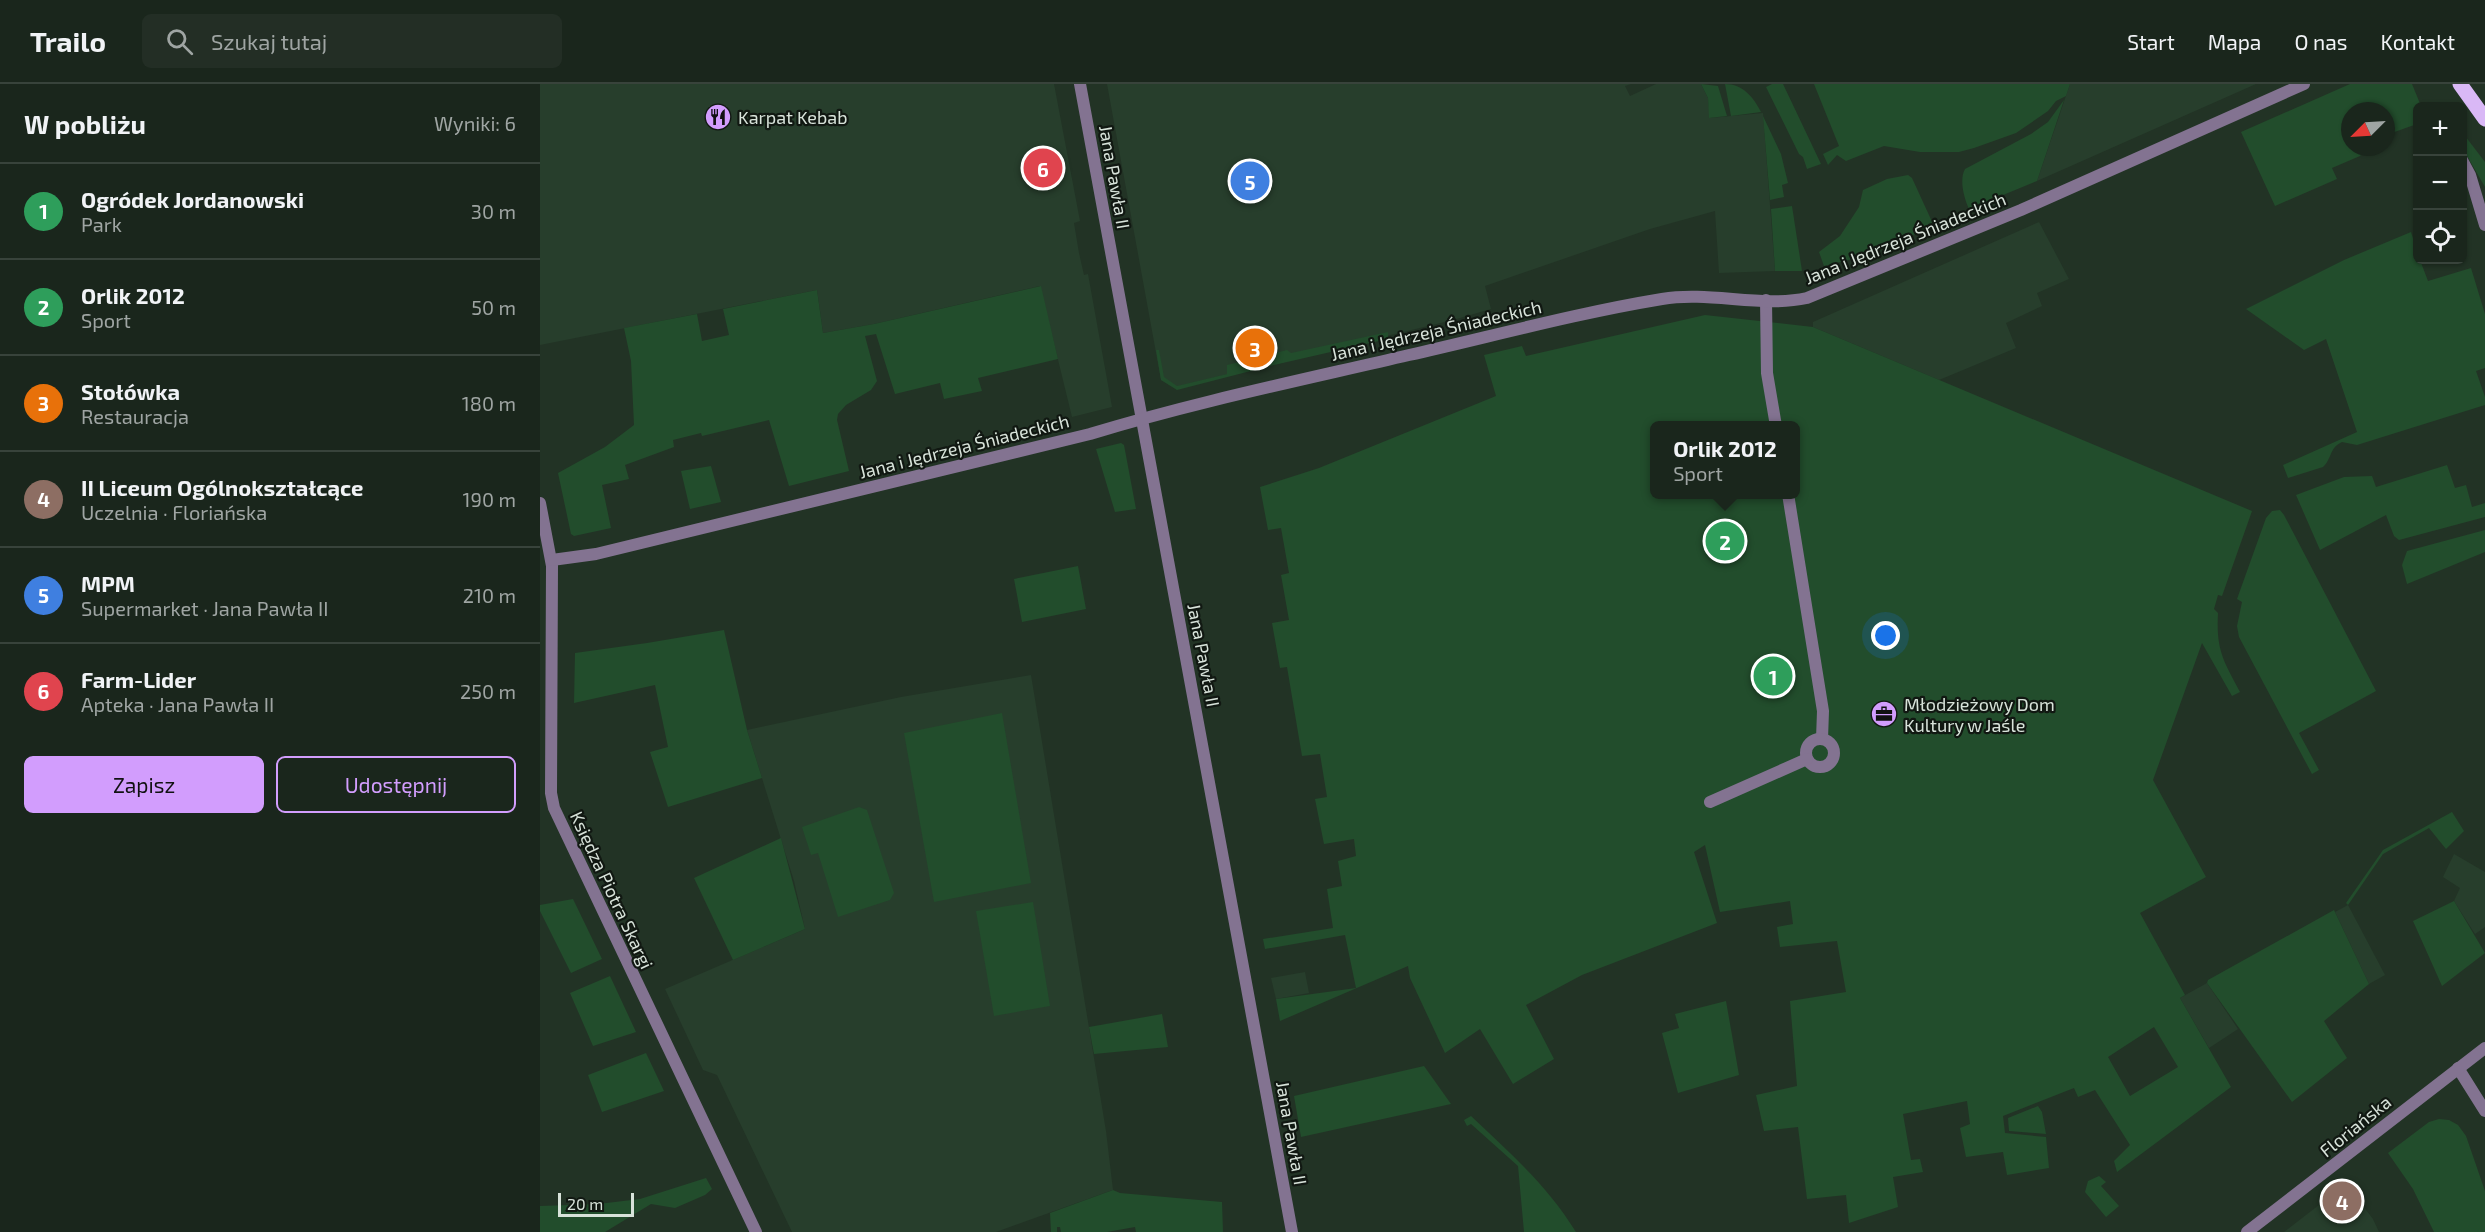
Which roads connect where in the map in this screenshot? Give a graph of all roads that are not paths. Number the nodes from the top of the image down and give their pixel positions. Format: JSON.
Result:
{"nodes":[{"id":1,"x":1080,"y":84,"type":"edge"},
{"id":2,"x":2304,"y":84,"type":"edge"},
{"id":3,"x":2460,"y":84,"type":"edge"},
{"id":4,"x":2485,"y":119,"type":"edge"},
{"id":5,"x":2467,"y":169,"type":"edge"},
{"id":6,"x":2485,"y":225,"type":"edge"},
{"id":7,"x":1766,"y":300,"type":"junction"},
{"id":8,"x":1142,"y":419,"type":"junction"},
{"id":9,"x":1775,"y":421,"type":"edge"},
{"id":10,"x":1789,"y":499,"type":"edge"},
{"id":11,"x":540,"y":503,"type":"edge"},
{"id":12,"x":552,"y":560,"type":"junction"},
{"id":13,"x":1822,"y":739,"type":"junction"},
{"id":14,"x":1807,"y":759,"type":"junction"},
{"id":15,"x":1710,"y":802,"type":"dead end"},
{"id":16,"x":2485,"y":1048,"type":"edge"},
{"id":17,"x":2458,"y":1068,"type":"junction"},
{"id":18,"x":2485,"y":1111,"type":"edge"},
{"id":19,"x":756,"y":1232,"type":"edge"},
{"id":20,"x":1292,"y":1232,"type":"edge"},
{"id":21,"x":2247,"y":1232,"type":"edge"}],
"edges":[{"from":1,"to":8,"type":"street","name":"Jana Pawła II"},
{"from":2,"to":7,"type":"street","name":"Jana i Jędrzeja Śniadeckich"},
{"from":3,"to":4,"type":"main road"},
{"from":5,"to":6,"type":"street"},
{"from":7,"to":8,"type":"street","name":"Jana i Jędrzeja Śniadeckich"},
{"from":7,"to":9,"type":"street"},
{"from":8,"to":12,"type":"street","name":"Jana i Jędrzeja Śniadeckich"},
{"from":8,"to":20,"type":"street","name":"Jana Pawła II"},
{"from":10,"to":13,"type":"street"},
{"from":11,"to":12,"type":"street","name":"Księdza Piotra Skargi"},
{"from":12,"to":19,"type":"street","name":"Księdza Piotra Skargi"},
{"from":13,"to":14,"type":"street"},
{"from":13,"to":14,"type":"street"},
{"from":14,"to":15,"type":"street"},
{"from":16,"to":17,"type":"street","name":"Floriańska"},
{"from":17,"to":18,"type":"street"},
{"from":17,"to":21,"type":"street","name":"Floriańska"}]}
